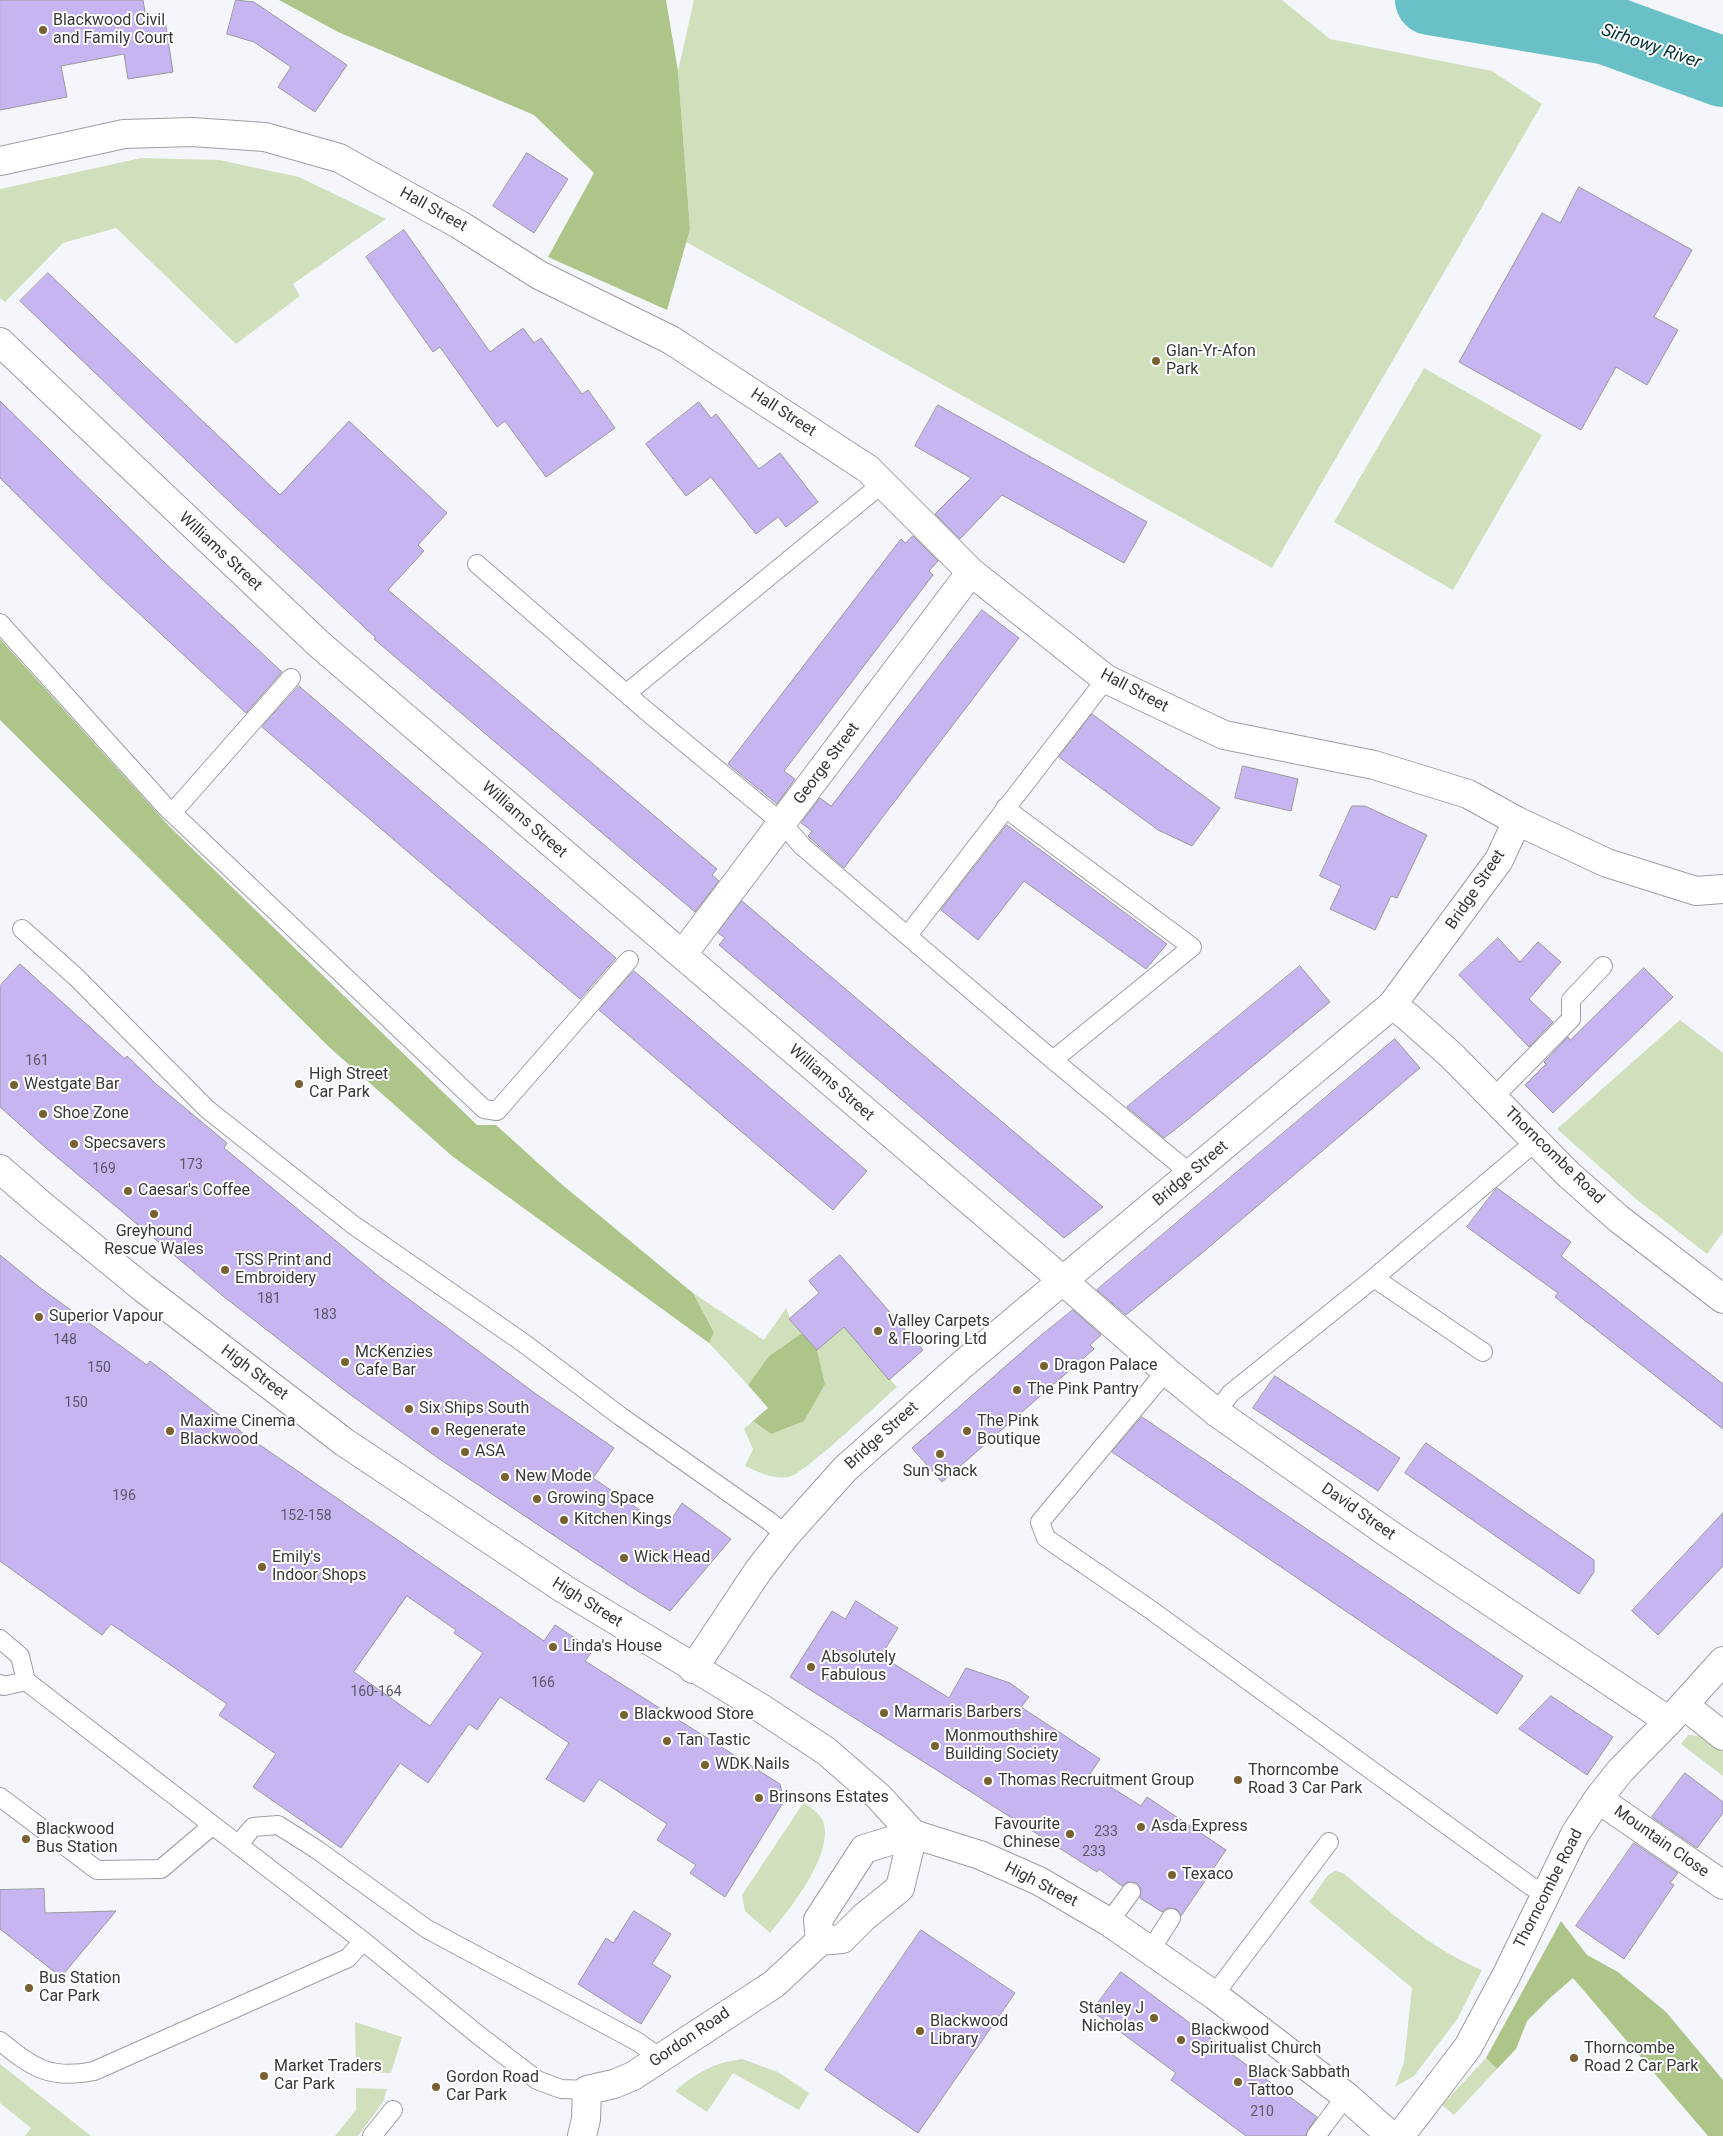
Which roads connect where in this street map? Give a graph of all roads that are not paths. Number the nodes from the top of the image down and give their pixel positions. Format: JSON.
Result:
{"nodes":[{"id":1,"x":0,"y":160,"type":"edge"},
{"id":2,"x":0,"y":342,"type":"edge"},
{"id":3,"x":882,"y":483,"type":"junction"},
{"id":4,"x":477,"y":564,"type":"dead end"},
{"id":5,"x":971,"y":572,"type":"junction"},
{"id":6,"x":0,"y":623,"type":"edge"},
{"id":7,"x":291,"y":678,"type":"dead end"},
{"id":8,"x":1106,"y":679,"type":"junction"},
{"id":9,"x":627,"y":693,"type":"junction"},
{"id":10,"x":1005,"y":808,"type":"junction"},
{"id":11,"x":172,"y":813,"type":"junction"},
{"id":12,"x":1517,"y":821,"type":"junction"},
{"id":13,"x":783,"y":824,"type":"junction"},
{"id":14,"x":1723,"y":889,"type":"edge"},
{"id":15,"x":22,"y":928,"type":"dead end"},
{"id":16,"x":908,"y":935,"type":"junction"},
{"id":17,"x":682,"y":955,"type":"junction"},
{"id":18,"x":629,"y":960,"type":"dead end"},
{"id":19,"x":1603,"y":966,"type":"dead end"},
{"id":20,"x":1392,"y":1004,"type":"junction"},
{"id":21,"x":1053,"y":1060,"type":"junction"},
{"id":22,"x":1494,"y":1097,"type":"junction"},
{"id":23,"x":1535,"y":1142,"type":"junction"},
{"id":24,"x":0,"y":1169,"type":"edge"},
{"id":25,"x":1191,"y":1174,"type":"junction"},
{"id":26,"x":1374,"y":1278,"type":"junction"},
{"id":27,"x":1063,"y":1281,"type":"junction"},
{"id":28,"x":1723,"y":1300,"type":"edge"},
{"id":29,"x":1483,"y":1352,"type":"dead end"},
{"id":30,"x":1166,"y":1371,"type":"junction"},
{"id":31,"x":1216,"y":1412,"type":"junction"},
{"id":32,"x":786,"y":1536,"type":"junction"},
{"id":33,"x":0,"y":1639,"type":"edge"},
{"id":34,"x":1723,"y":1661,"type":"edge"},
{"id":35,"x":693,"y":1669,"type":"junction"},
{"id":36,"x":26,"y":1682,"type":"junction"},
{"id":37,"x":0,"y":1684,"type":"edge"},
{"id":38,"x":1676,"y":1713,"type":"junction"},
{"id":39,"x":1723,"y":1736,"type":"edge"},
{"id":40,"x":0,"y":1797,"type":"edge"},
{"id":41,"x":1598,"y":1799,"type":"junction"},
{"id":42,"x":213,"y":1825,"type":"junction"},
{"id":43,"x":913,"y":1834,"type":"junction"},
{"id":44,"x":1329,"y":1842,"type":"dead end"},
{"id":45,"x":238,"y":1845,"type":"junction"},
{"id":46,"x":1723,"y":1885,"type":"edge"},
{"id":47,"x":1546,"y":1891,"type":"junction"},
{"id":48,"x":1131,"y":1892,"type":"dead end"},
{"id":49,"x":1171,"y":1918,"type":"dead end"},
{"id":50,"x":1109,"y":1922,"type":"junction"},
{"id":51,"x":820,"y":1941,"type":"junction"},
{"id":52,"x":363,"y":1942,"type":"junction"},
{"id":53,"x":1150,"y":1951,"type":"junction"},
{"id":54,"x":1214,"y":1995,"type":"junction"},
{"id":55,"x":0,"y":2041,"type":"edge"},
{"id":56,"x":660,"y":2058,"type":"junction"},
{"id":57,"x":587,"y":2090,"type":"junction"},
{"id":58,"x":1346,"y":2096,"type":"junction"},
{"id":59,"x":393,"y":2110,"type":"dead end"},
{"id":60,"x":372,"y":2136,"type":"edge"},
{"id":61,"x":582,"y":2136,"type":"edge"},
{"id":62,"x":1316,"y":2136,"type":"edge"},
{"id":63,"x":1390,"y":2136,"type":"edge"},
{"id":64,"x":1400,"y":2136,"type":"edge"}],
"edges":[{"from":1,"to":3,"type":"street","name":"Hall Street"},
{"from":2,"to":17,"type":"street","name":"Williams Street"},
{"from":3,"to":5,"type":"street","name":"Hall Street"},
{"from":3,"to":9,"type":"lane"},
{"from":4,"to":9,"type":"lane"},
{"from":5,"to":8,"type":"street","name":"Hall Street"},
{"from":5,"to":13,"type":"street","name":"George Street"},
{"from":6,"to":11,"type":"lane"},
{"from":7,"to":11,"type":"lane"},
{"from":8,"to":10,"type":"lane"},
{"from":8,"to":12,"type":"street","name":"Hall Street"},
{"from":9,"to":13,"type":"lane"},
{"from":10,"to":16,"type":"lane"},
{"from":10,"to":21,"type":"lane"},
{"from":11,"to":18,"type":"lane"},
{"from":12,"to":14,"type":"street"},
{"from":12,"to":20,"type":"street","name":"Bridge Street"},
{"from":13,"to":16,"type":"lane"},
{"from":13,"to":17,"type":"street","name":"George Street"},
{"from":15,"to":32,"type":"lane"},
{"from":16,"to":21,"type":"lane"},
{"from":17,"to":27,"type":"street","name":"Williams Street"},
{"from":19,"to":22,"type":"lane"},
{"from":20,"to":22,"type":"street","name":"Thorncombe Road"},
{"from":20,"to":25,"type":"street","name":"Bridge Street"},
{"from":21,"to":25,"type":"lane"},
{"from":22,"to":23,"type":"street","name":"Thorncombe Road"},
{"from":23,"to":26,"type":"lane"},
{"from":23,"to":28,"type":"street","name":"Thorncombe Road"},
{"from":24,"to":35,"type":"street","name":"High Street"},
{"from":25,"to":27,"type":"street","name":"Bridge Street"},
{"from":26,"to":29,"type":"lane"},
{"from":26,"to":31,"type":"lane"},
{"from":27,"to":30,"type":"street","name":"David Street"},
{"from":27,"to":32,"type":"street","name":"Bridge Street"},
{"from":30,"to":31,"type":"street","name":"David Street"},
{"from":30,"to":47,"type":"lane"},
{"from":31,"to":38,"type":"street","name":"David Street"},
{"from":32,"to":35,"type":"street","name":"Bridge Street"},
{"from":33,"to":36,"type":"lane"},
{"from":34,"to":38,"type":"street","name":"Thorncombe Road"},
{"from":35,"to":43,"type":"street","name":"High Street"},
{"from":36,"to":37,"type":"lane"},
{"from":36,"to":42,"type":"lane"},
{"from":38,"to":39,"type":"street","name":"David Street"},
{"from":38,"to":41,"type":"street","name":"Thorncombe Road"},
{"from":40,"to":42,"type":"lane"},
{"from":41,"to":46,"type":"street","name":"Mountain Close"},
{"from":41,"to":47,"type":"street","name":"Thorncombe Road"},
{"from":42,"to":45,"type":"lane"},
{"from":43,"to":50,"type":"street","name":"High Street"},
{"from":43,"to":51,"type":"street"},
{"from":43,"to":51,"type":"street"},
{"from":44,"to":54,"type":"lane"},
{"from":45,"to":52,"type":"lane"},
{"from":45,"to":56,"type":"lane"},
{"from":47,"to":64,"type":"street","name":"Thorncombe Road"},
{"from":48,"to":50,"type":"lane"},
{"from":49,"to":53,"type":"lane"},
{"from":50,"to":53,"type":"street","name":"High Street"},
{"from":51,"to":56,"type":"street","name":"Gordon Road"},
{"from":52,"to":55,"type":"lane"},
{"from":52,"to":57,"type":"lane"},
{"from":53,"to":54,"type":"street","name":"High Street"},
{"from":54,"to":58,"type":"street","name":"High Street"},
{"from":56,"to":57,"type":"street","name":"Gordon Road"},
{"from":57,"to":61,"type":"street"},
{"from":58,"to":62,"type":"lane"},
{"from":58,"to":63,"type":"street","name":"High Street"},
{"from":59,"to":60,"type":"lane"}]}
